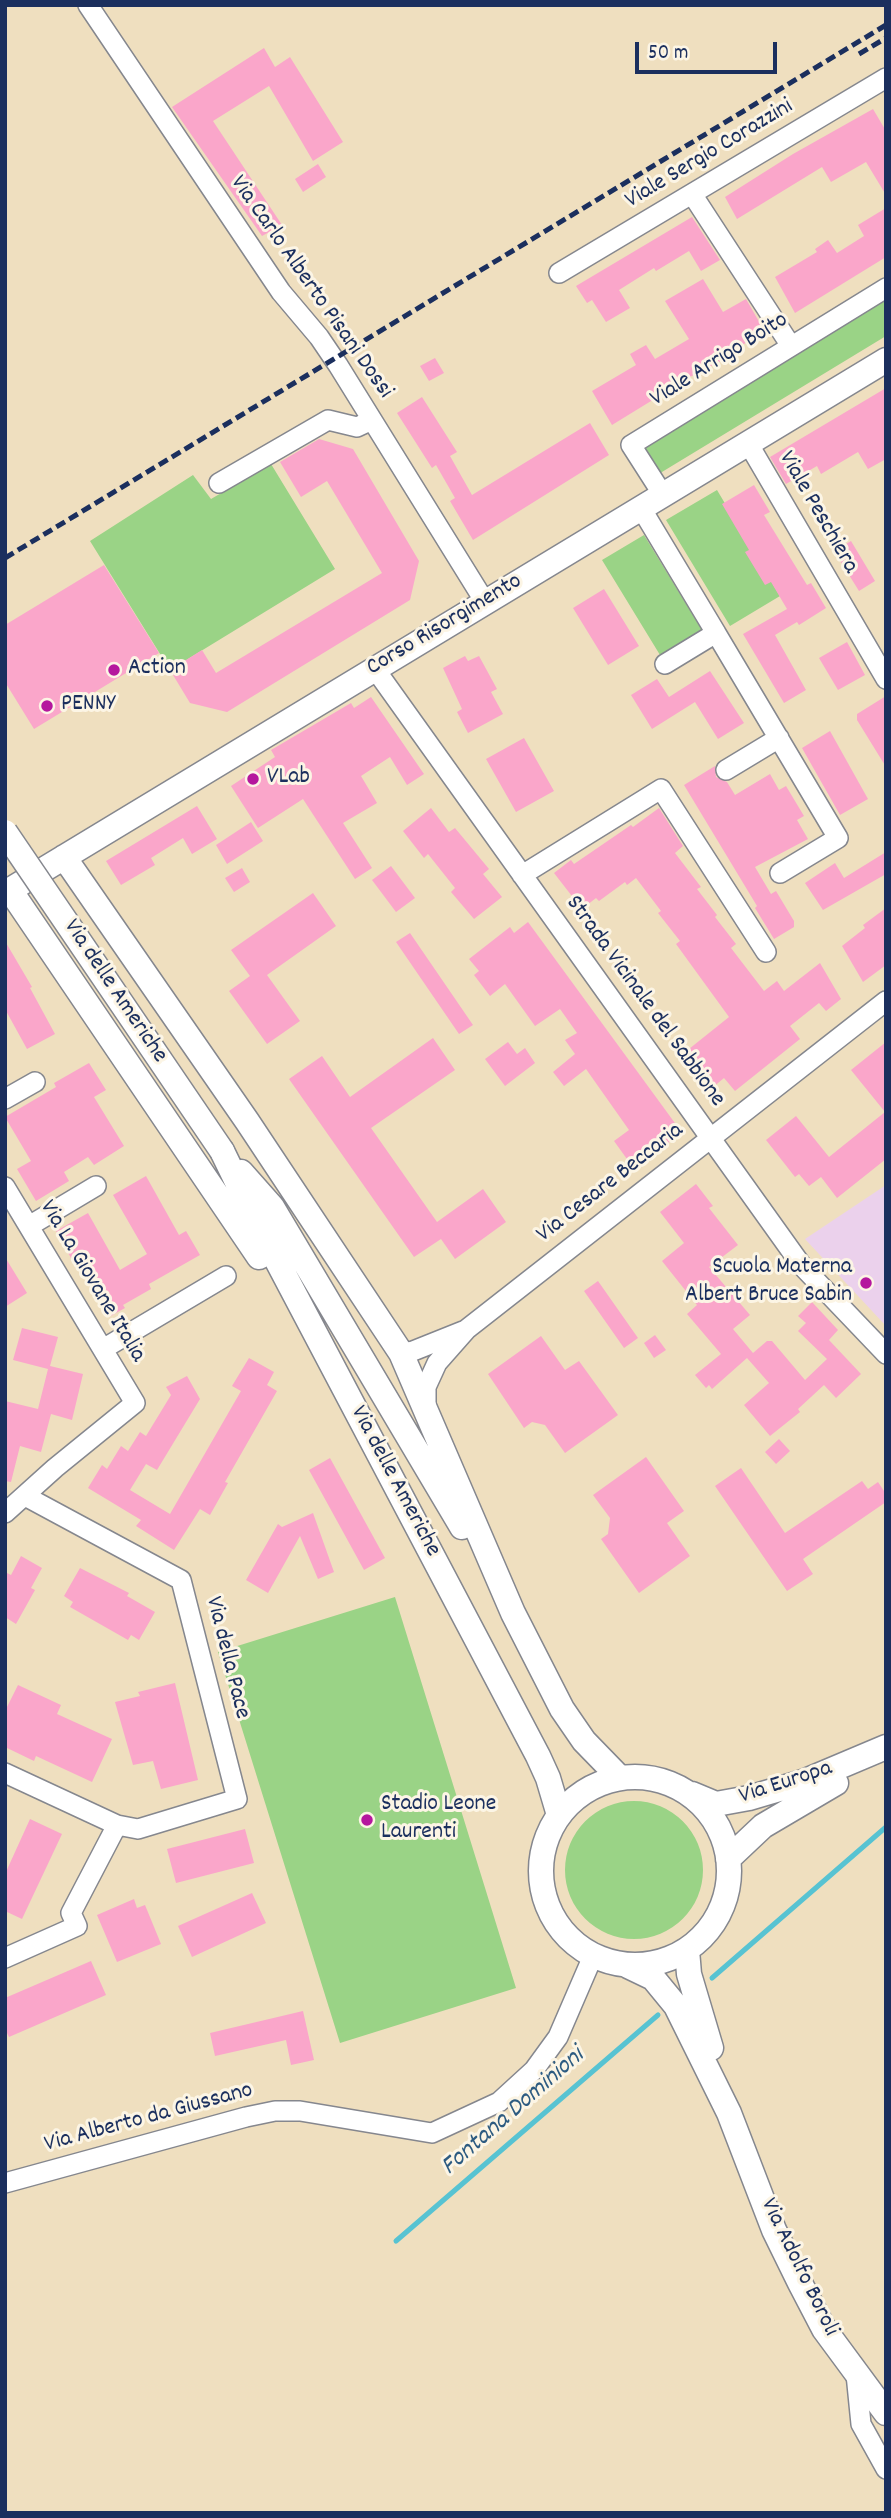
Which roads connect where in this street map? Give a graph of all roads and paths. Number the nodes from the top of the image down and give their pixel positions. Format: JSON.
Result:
{"nodes":[{"id":1,"x":88,"y":5,"type":"edge"},
{"id":2,"x":886,"y":78,"type":"edge"},
{"id":3,"x":692,"y":194,"type":"junction"},
{"id":4,"x":559,"y":273,"type":"dead end"},
{"id":5,"x":886,"y":288,"type":"edge"},
{"id":6,"x":791,"y":346,"type":"junction"},
{"id":7,"x":886,"y":360,"type":"edge"},
{"id":8,"x":372,"y":420,"type":"junction"},
{"id":9,"x":748,"y":443,"type":"junction"},
{"id":10,"x":219,"y":483,"type":"dead end"},
{"id":11,"x":663,"y":495,"type":"junction"},
{"id":12,"x":641,"y":508,"type":"junction"},
{"id":13,"x":485,"y":603,"type":"junction"},
{"id":14,"x":716,"y":633,"type":"junction"},
{"id":15,"x":665,"y":664,"type":"dead end"},
{"id":16,"x":375,"y":669,"type":"junction"},
{"id":17,"x":886,"y":679,"type":"edge"},
{"id":18,"x":779,"y":738,"type":"junction"},
{"id":19,"x":726,"y":770,"type":"dead end"},
{"id":20,"x":5,"y":832,"type":"edge"},
{"id":21,"x":64,"y":857,"type":"junction"},
{"id":22,"x":780,"y":873,"type":"dead end"},
{"id":23,"x":522,"y":875,"type":"junction"},
{"id":24,"x":8,"y":891,"type":"edge"},
{"id":25,"x":766,"y":952,"type":"dead end"},
{"id":26,"x":886,"y":1001,"type":"edge"},
{"id":27,"x":35,"y":1082,"type":"dead end"},
{"id":28,"x":5,"y":1099,"type":"edge"},
{"id":29,"x":710,"y":1137,"type":"junction"},
{"id":30,"x":222,"y":1151,"type":"junction"},
{"id":31,"x":96,"y":1186,"type":"dead end"},
{"id":32,"x":5,"y":1187,"type":"edge"},
{"id":33,"x":29,"y":1226,"type":"junction"},
{"id":34,"x":226,"y":1276,"type":"dead end"},
{"id":35,"x":334,"y":1311,"type":"junction"},
{"id":36,"x":467,"y":1329,"type":"junction"},
{"id":37,"x":103,"y":1349,"type":"junction"},
{"id":38,"x":401,"y":1353,"type":"junction"},
{"id":39,"x":886,"y":1354,"type":"edge"},
{"id":40,"x":332,"y":1364,"type":"junction"},
{"id":41,"x":426,"y":1411,"type":"junction"},
{"id":42,"x":25,"y":1496,"type":"junction"},
{"id":43,"x":5,"y":1513,"type":"edge"},
{"id":44,"x":513,"y":1613,"type":"junction"},
{"id":45,"x":886,"y":1747,"type":"edge"},
{"id":46,"x":886,"y":1756,"type":"edge"},
{"id":47,"x":5,"y":1773,"type":"edge"},
{"id":48,"x":619,"y":1777,"type":"junction"},
{"id":49,"x":685,"y":1792,"type":"junction"},
{"id":50,"x":559,"y":1815,"type":"junction"},
{"id":51,"x":117,"y":1825,"type":"junction"},
{"id":52,"x":728,"y":1859,"type":"junction"},
{"id":53,"x":687,"y":1950,"type":"junction"},
{"id":54,"x":593,"y":1956,"type":"junction"},
{"id":55,"x":5,"y":1958,"type":"edge"},
{"id":56,"x":628,"y":1966,"type":"junction"},
{"id":57,"x":729,"y":2113,"type":"junction"},
{"id":58,"x":5,"y":2183,"type":"edge"},
{"id":59,"x":856,"y":2374,"type":"junction"},
{"id":60,"x":886,"y":2413,"type":"edge"},
{"id":61,"x":886,"y":2469,"type":"edge"}],
"edges":[{"from":1,"to":8,"type":"street","name":"Via Carlo Alberto Pisani Dossi"},
{"from":2,"to":3,"type":"street","name":"Viale Sergio Corazzini"},
{"from":3,"to":4,"type":"street","name":"Viale Sergio Corazzini"},
{"from":3,"to":6,"type":"street"},
{"from":5,"to":6,"type":"street","name":"Viale Arrigo Boito"},
{"from":6,"to":11,"type":"street","name":"Viale Arrigo Boito"},
{"from":7,"to":9,"type":"main road","name":"Corso Risorgimento"},
{"from":8,"to":10,"type":"street"},
{"from":8,"to":13,"type":"street","name":"Via Carlo Alberto Pisani Dossi"},
{"from":9,"to":11,"type":"main road","name":"Corso Risorgimento"},
{"from":9,"to":17,"type":"street","name":"Viale Peschiera"},
{"from":11,"to":12,"type":"main road","name":"Corso Risorgimento"},
{"from":12,"to":13,"type":"main road","name":"Corso Risorgimento"},
{"from":12,"to":14,"type":"street"},
{"from":13,"to":16,"type":"main road","name":"Corso Risorgimento"},
{"from":14,"to":15,"type":"street"},
{"from":14,"to":18,"type":"street"},
{"from":16,"to":21,"type":"main road","name":"Corso Risorgimento"},
{"from":16,"to":23,"type":"street","name":"Strada Vicinale del Sabbione"},
{"from":18,"to":19,"type":"street"},
{"from":18,"to":22,"type":"street"},
{"from":20,"to":30,"type":"main road","name":"Via delle Americhe","bridge":true},
{"from":21,"to":24,"type":"main road","name":"Corso Risorgimento"},
{"from":21,"to":38,"type":"main road"},
{"from":23,"to":25,"type":"street"},
{"from":23,"to":29,"type":"street","name":"Strada Vicinale del Sabbione"},
{"from":24,"to":40,"type":"main road"},
{"from":26,"to":29,"type":"street","name":"Via Cesare Beccaria"},
{"from":27,"to":28,"type":"street"},
{"from":29,"to":36,"type":"street","name":"Via Cesare Beccaria"},
{"from":29,"to":39,"type":"street","name":"Strada Vicinale del Sabbione"},
{"from":30,"to":35,"type":"main road","name":"Via delle Americhe"},
{"from":30,"to":40,"type":"main road","name":"Via delle Americhe"},
{"from":31,"to":33,"type":"street"},
{"from":32,"to":33,"type":"street","name":"Via La Giovane Italia"},
{"from":33,"to":37,"type":"street","name":"Via La Giovane Italia"},
{"from":34,"to":37,"type":"street"},
{"from":35,"to":38,"type":"main road"},
{"from":35,"to":44,"type":"main road","name":"Via delle Americhe"},
{"from":36,"to":38,"type":"street","name":"Via Cesare Beccaria"},
{"from":36,"to":41,"type":"street","name":"Via Cesare Beccaria"},
{"from":37,"to":42,"type":"street","name":"Via La Giovane Italia"},
{"from":38,"to":41,"type":"main road"},
{"from":40,"to":50,"type":"main road","name":"Via delle Americhe"},
{"from":41,"to":44,"type":"main road"},
{"from":42,"to":43,"type":"street"},
{"from":42,"to":51,"type":"street","name":"Via della Pace"},
{"from":44,"to":48,"type":"main road"},
{"from":45,"to":49,"type":"main road","name":"Via Europa"},
{"from":46,"to":52,"type":"main road","name":"Via Europa"},
{"from":47,"to":51,"type":"street","name":"Via della Pace"},
{"from":48,"to":49,"type":"main road"},
{"from":48,"to":50,"type":"main road"},
{"from":49,"to":52,"type":"main road"},
{"from":50,"to":54,"type":"main road"},
{"from":51,"to":55,"type":"street"},
{"from":52,"to":53,"type":"main road"},
{"from":53,"to":56,"type":"main road"},
{"from":53,"to":57,"type":"main road","name":"Via Adolfo Boroli"},
{"from":54,"to":56,"type":"main road"},
{"from":54,"to":58,"type":"street","name":"Via Alberto da Giussano"},
{"from":56,"to":57,"type":"main road","name":"Via Adolfo Boroli"},
{"from":57,"to":59,"type":"main road","name":"Via Adolfo Boroli"},
{"from":59,"to":60,"type":"main road","name":"Via Adolfo Boroli"},
{"from":59,"to":61,"type":"street"}]}
